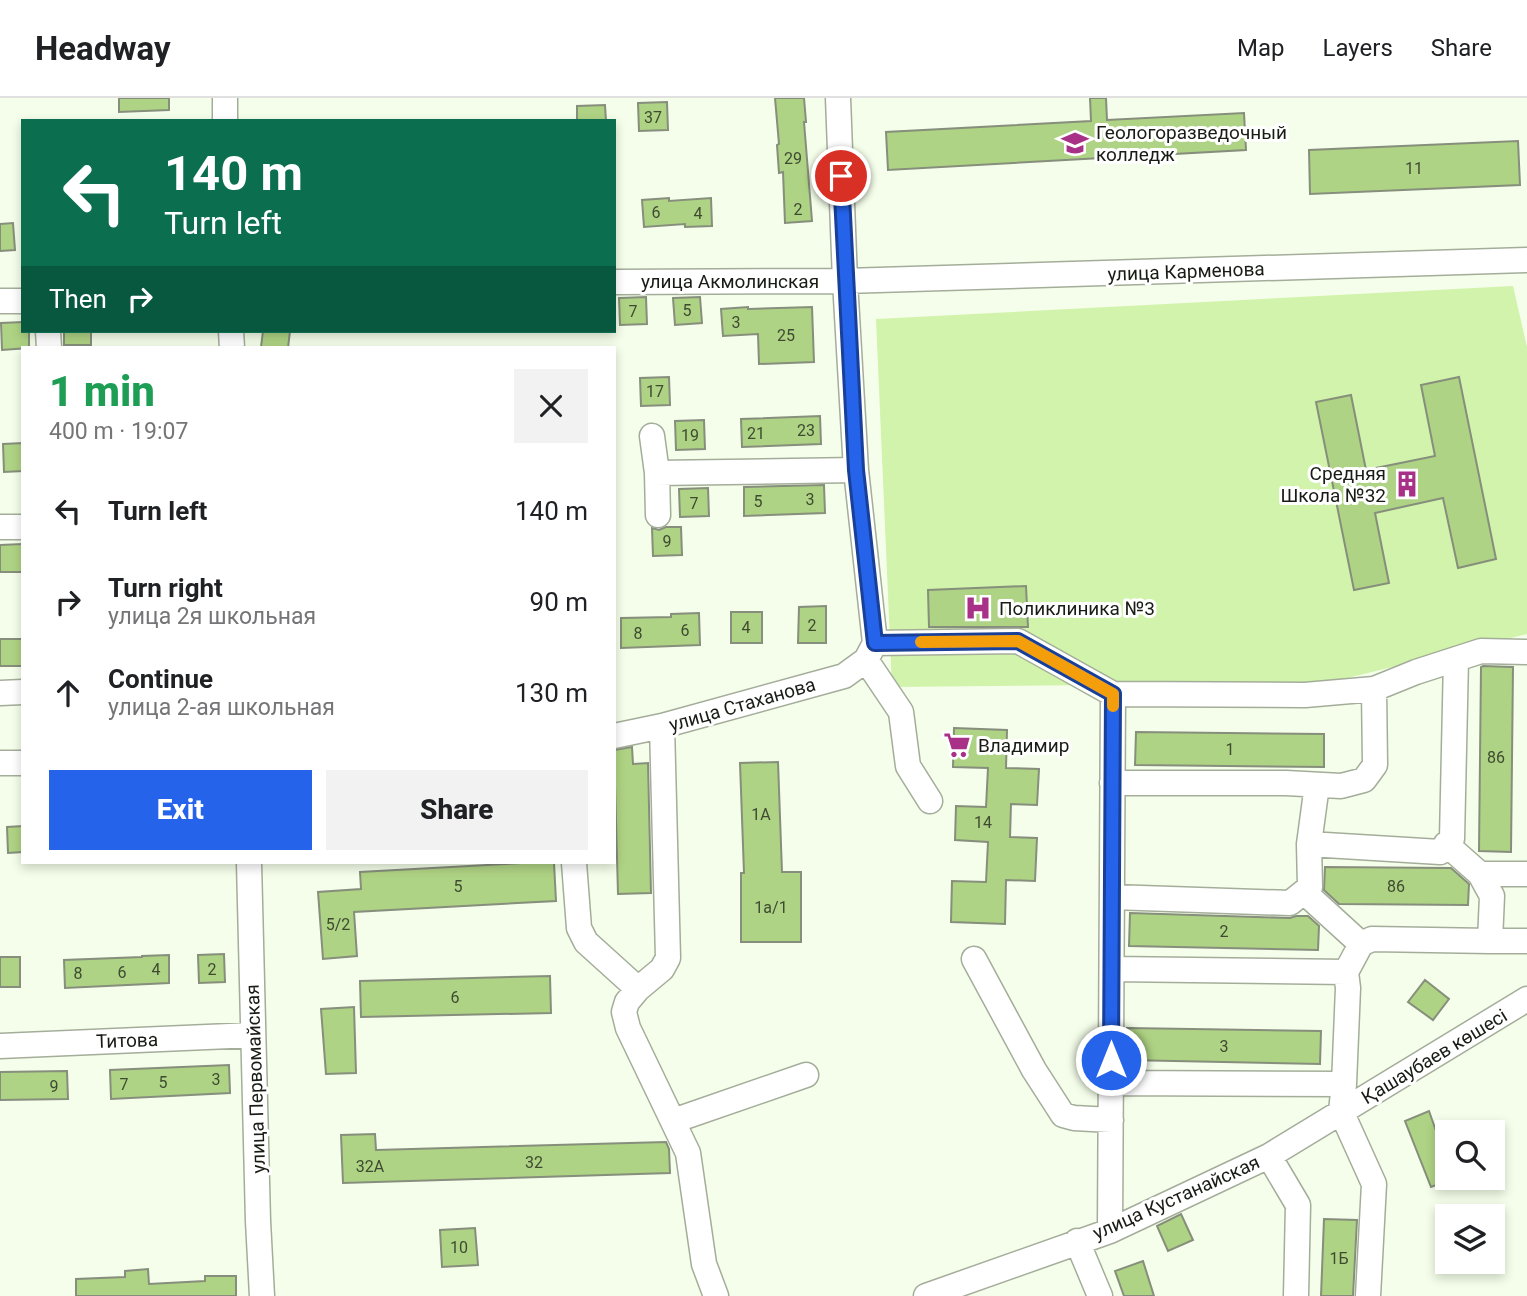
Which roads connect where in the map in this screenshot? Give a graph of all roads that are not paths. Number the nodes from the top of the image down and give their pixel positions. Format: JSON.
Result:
{"nodes":[{"id":1,"x":225,"y":98,"type":"edge"},
{"id":2,"x":838,"y":98,"type":"edge"},
{"id":3,"x":225,"y":119,"type":"edge"},
{"id":4,"x":1527,"y":260,"type":"edge"},
{"id":5,"x":845,"y":281,"type":"junction"},
{"id":6,"x":616,"y":282,"type":"edge"},
{"id":7,"x":0,"y":301,"type":"edge"},
{"id":8,"x":21,"y":301,"type":"edge"},
{"id":9,"x":652,"y":436,"type":"dead end"},
{"id":10,"x":856,"y":470,"type":"junction"},
{"id":11,"x":657,"y":473,"type":"junction"},
{"id":12,"x":658,"y":515,"type":"dead end"},
{"id":13,"x":0,"y":527,"type":"edge"},
{"id":14,"x":21,"y":527,"type":"edge"},
{"id":15,"x":870,"y":652,"type":"junction"},
{"id":16,"x":1527,"y":652,"type":"edge"},
{"id":17,"x":1456,"y":659,"type":"junction"},
{"id":18,"x":1374,"y":689,"type":"junction"},
{"id":19,"x":21,"y":692,"type":"edge"},
{"id":20,"x":0,"y":693,"type":"edge"},
{"id":21,"x":1113,"y":694,"type":"junction"},
{"id":22,"x":662,"y":726,"type":"junction"},
{"id":23,"x":616,"y":736,"type":"edge"},
{"id":24,"x":0,"y":763,"type":"edge"},
{"id":25,"x":21,"y":763,"type":"edge"},
{"id":26,"x":1112,"y":783,"type":"junction"},
{"id":27,"x":1317,"y":785,"type":"junction"},
{"id":28,"x":930,"y":801,"type":"dead end"},
{"id":29,"x":1309,"y":844,"type":"junction"},
{"id":30,"x":1446,"y":844,"type":"junction"},
{"id":31,"x":249,"y":864,"type":"edge"},
{"id":32,"x":574,"y":864,"type":"edge"},
{"id":33,"x":1480,"y":874,"type":"junction"},
{"id":34,"x":1527,"y":874,"type":"edge"},
{"id":35,"x":1304,"y":892,"type":"junction"},
{"id":36,"x":1112,"y":897,"type":"junction"},
{"id":37,"x":1490,"y":941,"type":"junction"},
{"id":38,"x":1527,"y":941,"type":"edge"},
{"id":39,"x":1361,"y":944,"type":"junction"},
{"id":40,"x":974,"y":959,"type":"dead end"},
{"id":41,"x":1112,"y":969,"type":"junction"},
{"id":42,"x":1346,"y":972,"type":"junction"},
{"id":43,"x":638,"y":989,"type":"junction"},
{"id":44,"x":1526,"y":1002,"type":"edge"},
{"id":45,"x":253,"y":1035,"type":"junction"},
{"id":46,"x":0,"y":1046,"type":"edge"},
{"id":47,"x":806,"y":1075,"type":"dead end"},
{"id":48,"x":1111,"y":1083,"type":"junction"},
{"id":49,"x":1344,"y":1084,"type":"junction"},
{"id":50,"x":1341,"y":1111,"type":"junction"},
{"id":51,"x":1111,"y":1120,"type":"junction"},
{"id":52,"x":673,"y":1121,"type":"junction"},
{"id":53,"x":1269,"y":1156,"type":"junction"},
{"id":54,"x":1110,"y":1231,"type":"junction"},
{"id":55,"x":1077,"y":1241,"type":"junction"},
{"id":56,"x":262,"y":1296,"type":"edge"},
{"id":57,"x":716,"y":1296,"type":"edge"},
{"id":58,"x":926,"y":1296,"type":"edge"},
{"id":59,"x":1100,"y":1296,"type":"edge"},
{"id":60,"x":1296,"y":1296,"type":"edge"},
{"id":61,"x":1368,"y":1296,"type":"edge"}],
"edges":[{"from":1,"to":3,"type":"street"},
{"from":2,"to":5,"type":"street"},
{"from":4,"to":5,"type":"street","name":"улица Карменова"},
{"from":5,"to":6,"type":"street","name":"улица Акмолинская"},
{"from":5,"to":10,"type":"street"},
{"from":7,"to":8,"type":"street"},
{"from":9,"to":11,"type":"street"},
{"from":10,"to":11,"type":"street"},
{"from":10,"to":15,"type":"street"},
{"from":11,"to":12,"type":"street"},
{"from":13,"to":14,"type":"street"},
{"from":15,"to":21,"type":"street"},
{"from":15,"to":22,"type":"street","name":"улица Стаханова"},
{"from":15,"to":28,"type":"street"},
{"from":16,"to":17,"type":"street"},
{"from":17,"to":18,"type":"street"},
{"from":17,"to":30,"type":"street"},
{"from":18,"to":21,"type":"street"},
{"from":18,"to":27,"type":"street"},
{"from":19,"to":20,"type":"street"},
{"from":21,"to":26,"type":"street"},
{"from":22,"to":23,"type":"street","name":"улица Стаханова"},
{"from":22,"to":43,"type":"street"},
{"from":24,"to":25,"type":"street"},
{"from":26,"to":27,"type":"street"},
{"from":26,"to":36,"type":"street"},
{"from":27,"to":29,"type":"street"},
{"from":29,"to":30,"type":"street"},
{"from":29,"to":35,"type":"street"},
{"from":30,"to":33,"type":"street"},
{"from":31,"to":45,"type":"street","name":"улица Первомайская"},
{"from":32,"to":43,"type":"street"},
{"from":33,"to":34,"type":"street"},
{"from":33,"to":37,"type":"street"},
{"from":35,"to":36,"type":"street"},
{"from":35,"to":39,"type":"street"},
{"from":36,"to":41,"type":"street"},
{"from":37,"to":38,"type":"street"},
{"from":37,"to":39,"type":"street"},
{"from":39,"to":42,"type":"street"},
{"from":40,"to":51,"type":"street"},
{"from":41,"to":42,"type":"street"},
{"from":41,"to":48,"type":"street"},
{"from":42,"to":49,"type":"street"},
{"from":43,"to":52,"type":"street"},
{"from":44,"to":50,"type":"street","name":"Қашаубаев көшесі"},
{"from":45,"to":46,"type":"street","name":"Титова"},
{"from":45,"to":56,"type":"street","name":"улица Первомайская"},
{"from":47,"to":52,"type":"street"},
{"from":48,"to":49,"type":"street"},
{"from":48,"to":51,"type":"street"},
{"from":49,"to":50,"type":"street"},
{"from":50,"to":53,"type":"street","name":"улица Кустанайская"},
{"from":50,"to":61,"type":"street"},
{"from":51,"to":54,"type":"street"},
{"from":52,"to":57,"type":"street"},
{"from":53,"to":54,"type":"street","name":"улица Кустанайская"},
{"from":53,"to":60,"type":"street"},
{"from":54,"to":55,"type":"street","name":"улица Кустанайская"},
{"from":55,"to":58,"type":"street","name":"улица Кустанайская"},
{"from":55,"to":59,"type":"street"}]}
